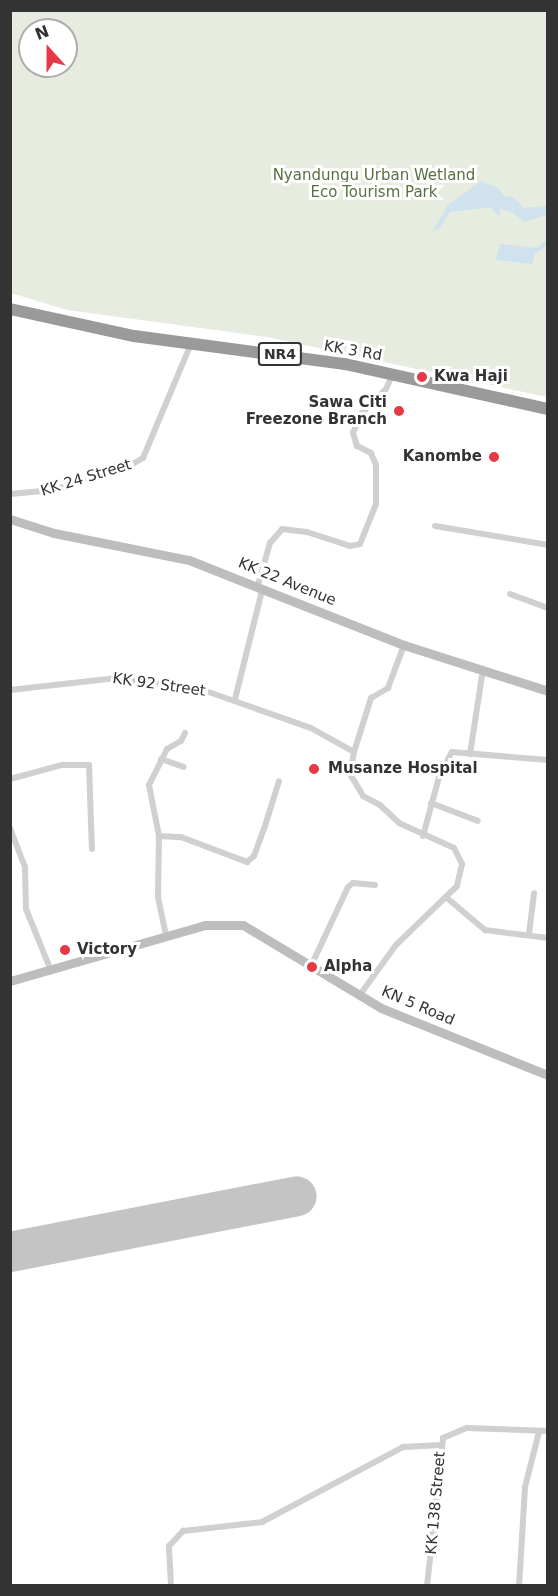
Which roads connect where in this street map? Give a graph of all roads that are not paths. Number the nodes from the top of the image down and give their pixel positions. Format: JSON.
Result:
{"nodes":[{"id":1,"x":10,"y":309,"type":"edge"},
{"id":2,"x":191,"y":343,"type":"junction"},
{"id":3,"x":393,"y":373,"type":"junction"},
{"id":4,"x":548,"y":409,"type":"edge"},
{"id":5,"x":10,"y":494,"type":"edge"},
{"id":6,"x":10,"y":519,"type":"edge"},
{"id":7,"x":435,"y":526,"type":"dead end"},
{"id":8,"x":548,"y":545,"type":"edge"},
{"id":9,"x":260,"y":588,"type":"junction"},
{"id":10,"x":510,"y":594,"type":"dead end"},
{"id":11,"x":548,"y":608,"type":"edge"},
{"id":12,"x":404,"y":645,"type":"junction"},
{"id":13,"x":483,"y":668,"type":"junction"},
{"id":14,"x":10,"y":690,"type":"edge"},
{"id":15,"x":548,"y":692,"type":"edge"},
{"id":16,"x":235,"y":699,"type":"junction"},
{"id":17,"x":185,"y":733,"type":"dead end"},
{"id":18,"x":354,"y":752,"type":"junction"},
{"id":19,"x":470,"y":754,"type":"junction"},
{"id":20,"x":161,"y":759,"type":"junction"},
{"id":21,"x":548,"y":760,"type":"edge"},
{"id":22,"x":184,"y":767,"type":"dead end"},
{"id":23,"x":10,"y":779,"type":"edge"},
{"id":24,"x":279,"y":781,"type":"dead end"},
{"id":25,"x":431,"y":803,"type":"junction"},
{"id":26,"x":478,"y":821,"type":"dead end"},
{"id":27,"x":10,"y":828,"type":"edge"},
{"id":28,"x":159,"y":836,"type":"junction"},
{"id":29,"x":423,"y":836,"type":"junction"},
{"id":30,"x":92,"y":849,"type":"dead end"},
{"id":31,"x":375,"y":885,"type":"dead end"},
{"id":32,"x":534,"y":893,"type":"dead end"},
{"id":33,"x":447,"y":898,"type":"junction"},
{"id":34,"x":529,"y":934,"type":"junction"},
{"id":35,"x":166,"y":935,"type":"junction"},
{"id":36,"x":548,"y":938,"type":"edge"},
{"id":37,"x":311,"y":966,"type":"junction"},
{"id":38,"x":50,"y":968,"type":"junction"},
{"id":39,"x":10,"y":981,"type":"edge"},
{"id":40,"x":359,"y":996,"type":"junction"},
{"id":41,"x":548,"y":1076,"type":"edge"},
{"id":42,"x":548,"y":1431,"type":"edge"},
{"id":43,"x":539,"y":1432,"type":"junction"},
{"id":44,"x":441,"y":1445,"type":"junction"},
{"id":45,"x":171,"y":1586,"type":"edge"},
{"id":46,"x":427,"y":1586,"type":"edge"},
{"id":47,"x":519,"y":1586,"type":"edge"}],
"edges":[{"from":1,"to":2,"type":"highway","name":"KK 3 Rd","number":"NR4"},
{"from":2,"to":3,"type":"highway","name":"KK 3 Rd","number":"NR4"},
{"from":2,"to":5,"type":"street","name":"KK 24 Street"},
{"from":3,"to":4,"type":"highway","name":"KK 3 Rd","number":"NR4"},
{"from":3,"to":9,"type":"street"},
{"from":6,"to":9,"type":"main road","name":"KK 22 Avenue"},
{"from":7,"to":8,"type":"street"},
{"from":9,"to":12,"type":"main road","name":"KK 22 Avenue"},
{"from":9,"to":16,"type":"street"},
{"from":10,"to":11,"type":"street"},
{"from":12,"to":13,"type":"main road","name":"KK 22 Avenue"},
{"from":12,"to":18,"type":"street"},
{"from":13,"to":15,"type":"main road","name":"KK 22 Avenue"},
{"from":13,"to":19,"type":"street"},
{"from":14,"to":16,"type":"street","name":"KK 92 Street"},
{"from":16,"to":18,"type":"street","name":"KK 92 Street"},
{"from":17,"to":20,"type":"street"},
{"from":18,"to":29,"type":"street"},
{"from":19,"to":21,"type":"street"},
{"from":19,"to":25,"type":"street"},
{"from":20,"to":22,"type":"street"},
{"from":20,"to":28,"type":"street"},
{"from":23,"to":30,"type":"street"},
{"from":24,"to":28,"type":"street"},
{"from":25,"to":26,"type":"street"},
{"from":25,"to":29,"type":"street"},
{"from":27,"to":38,"type":"street"},
{"from":28,"to":35,"type":"street"},
{"from":29,"to":33,"type":"street"},
{"from":31,"to":37,"type":"street"},
{"from":32,"to":34,"type":"street"},
{"from":33,"to":34,"type":"street"},
{"from":33,"to":40,"type":"street"},
{"from":34,"to":36,"type":"street"},
{"from":35,"to":37,"type":"main road","name":"KN 5 Road"},
{"from":35,"to":38,"type":"main road","name":"KN 5 Road"},
{"from":37,"to":40,"type":"main road","name":"KN 5 Road"},
{"from":38,"to":39,"type":"main road","name":"KN 5 Road"},
{"from":40,"to":41,"type":"main road","name":"KN 5 Road"},
{"from":42,"to":43,"type":"street","name":"KK 138 Street"},
{"from":43,"to":44,"type":"street","name":"KK 138 Street"},
{"from":43,"to":47,"type":"street"},
{"from":44,"to":45,"type":"street"},
{"from":44,"to":46,"type":"street","name":"KK 138 Street"}]}
